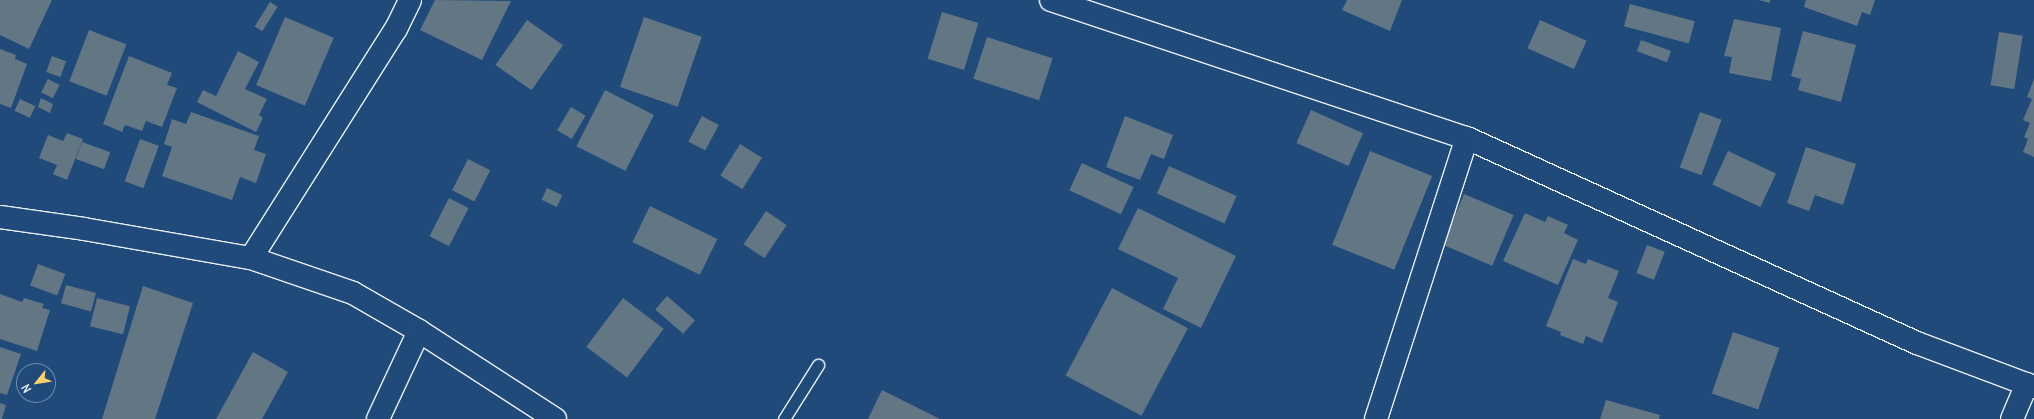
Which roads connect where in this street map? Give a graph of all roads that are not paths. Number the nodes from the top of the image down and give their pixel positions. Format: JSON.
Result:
{"nodes":[{"id":1,"x":410,"y":0,"type":"edge"},
{"id":2,"x":1051,"y":0,"type":"edge"},
{"id":3,"x":1467,"y":138,"type":"junction"},
{"id":4,"x":0,"y":217,"type":"edge"},
{"id":5,"x":251,"y":258,"type":"junction"},
{"id":6,"x":418,"y":331,"type":"junction"},
{"id":7,"x":818,"y":365,"type":"dead end"},
{"id":8,"x":2030,"y":386,"type":"edge"},
{"id":9,"x":554,"y":418,"type":"edge"},
{"id":10,"x":378,"y":419,"type":"edge"},
{"id":11,"x":784,"y":419,"type":"edge"},
{"id":12,"x":1376,"y":419,"type":"edge"},
{"id":13,"x":2012,"y":419,"type":"edge"}],
"edges":[{"from":1,"to":5,"type":"street"},
{"from":2,"to":3,"type":"street"},
{"from":3,"to":8,"type":"street"},
{"from":3,"to":12,"type":"street"},
{"from":4,"to":5,"type":"street"},
{"from":5,"to":6,"type":"street"},
{"from":6,"to":9,"type":"street"},
{"from":6,"to":10,"type":"street"},
{"from":7,"to":11,"type":"lane"},
{"from":8,"to":13,"type":"street"}]}
